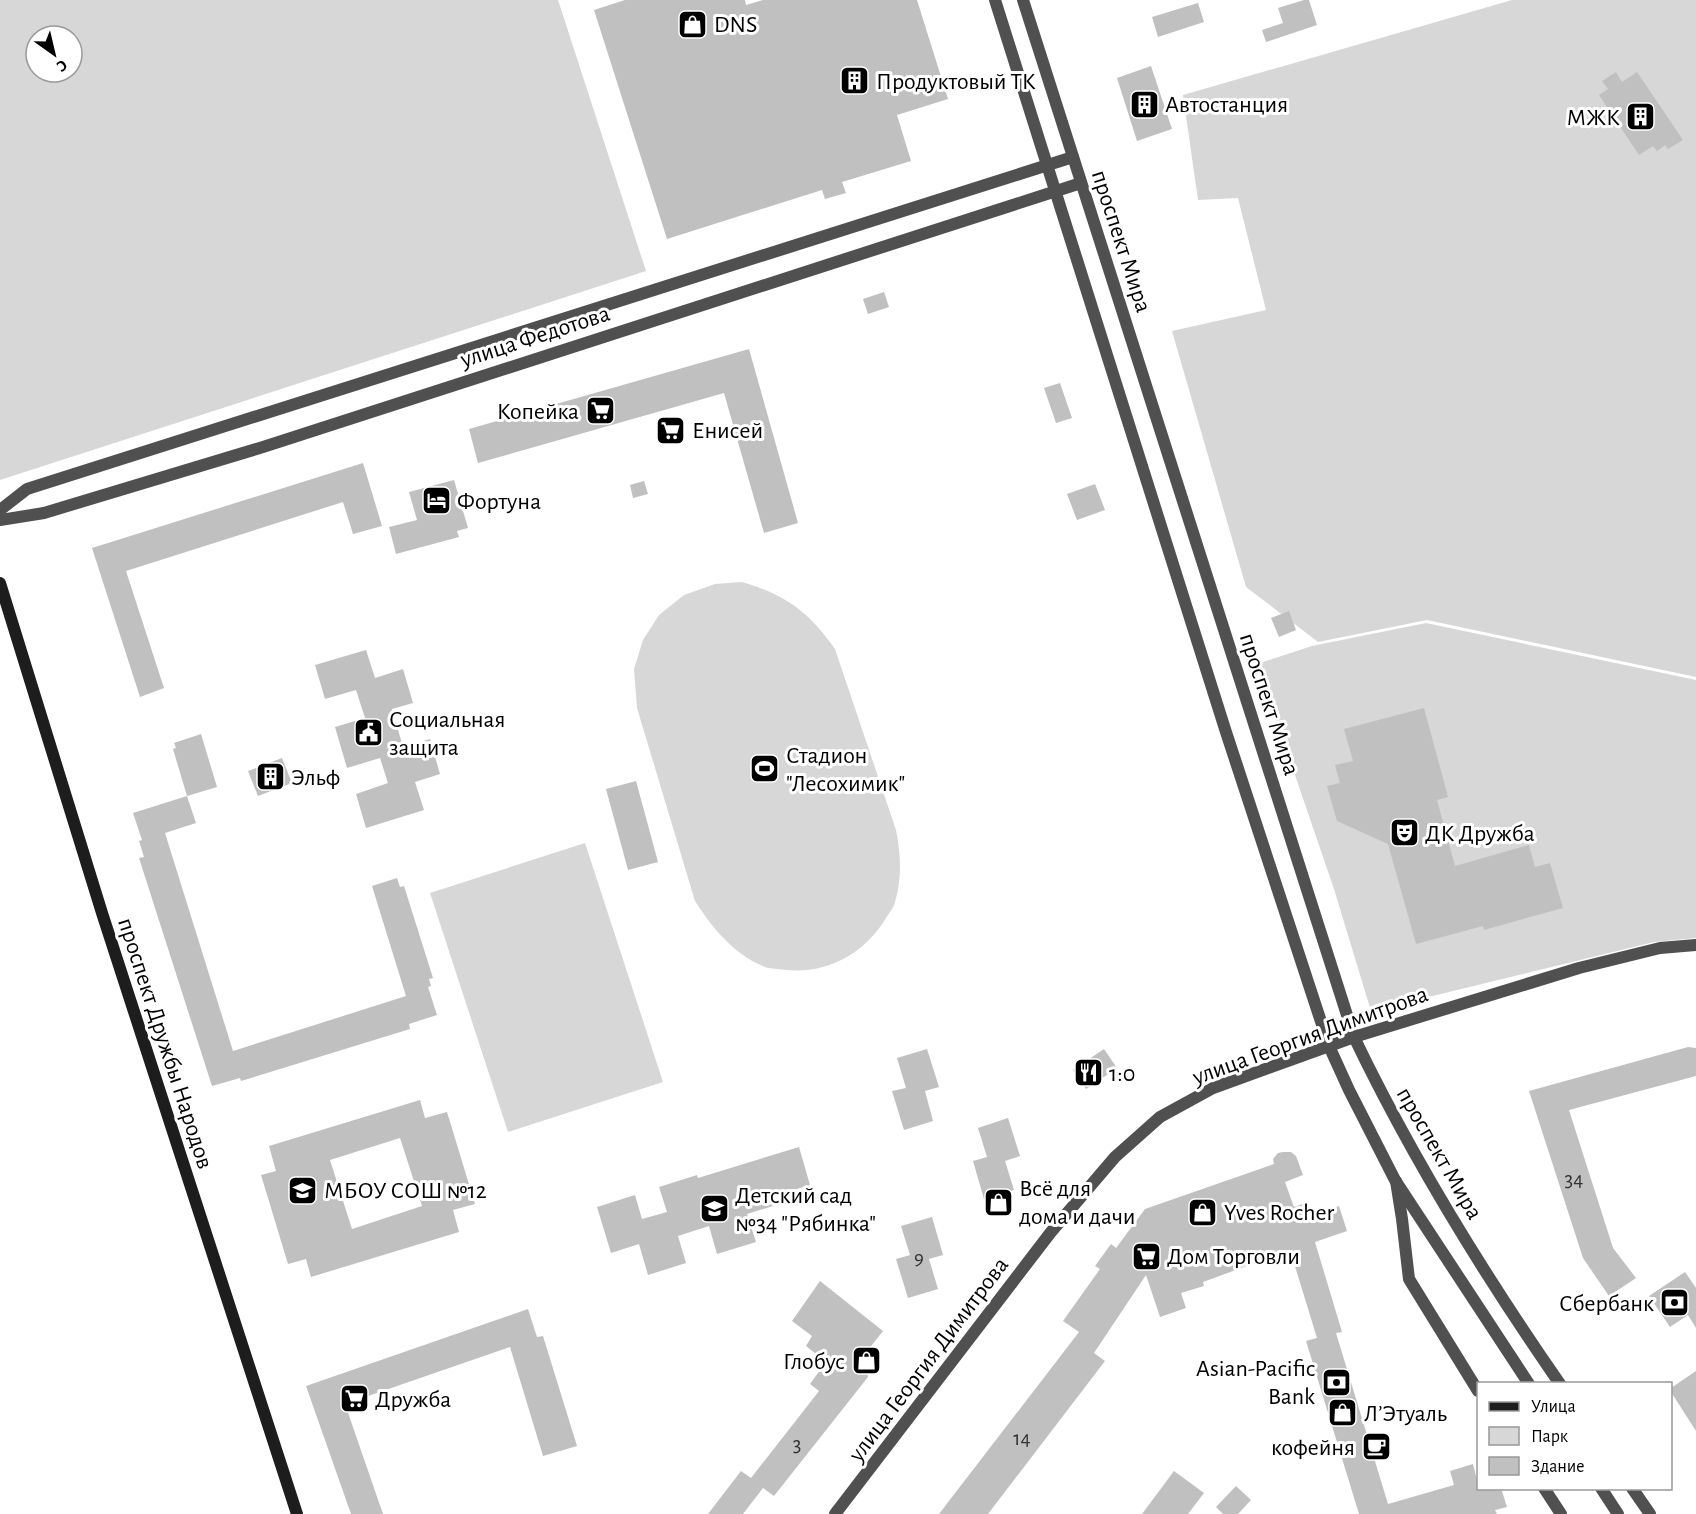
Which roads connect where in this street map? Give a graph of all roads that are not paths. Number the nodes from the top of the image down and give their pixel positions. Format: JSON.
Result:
{"nodes":[{"id":1,"x":995,"y":0,"type":"edge"},
{"id":2,"x":1023,"y":0,"type":"edge"},
{"id":3,"x":1072,"y":156,"type":"junction"},
{"id":4,"x":1047,"y":165,"type":"junction"},
{"id":5,"x":1081,"y":183,"type":"junction"},
{"id":6,"x":1055,"y":191,"type":"junction"},
{"id":7,"x":0,"y":510,"type":"edge"},
{"id":8,"x":0,"y":520,"type":"edge"},
{"id":9,"x":0,"y":583,"type":"edge"},
{"id":10,"x":1696,"y":945,"type":"edge"},
{"id":11,"x":1354,"y":1037,"type":"junction"},
{"id":12,"x":1329,"y":1046,"type":"junction"},
{"id":13,"x":1395,"y":1180,"type":"junction"},
{"id":14,"x":1528,"y":1382,"type":"edge"},
{"id":15,"x":1559,"y":1382,"type":"edge"},
{"id":16,"x":1477,"y":1388,"type":"edge"},
{"id":17,"x":1545,"y":1490,"type":"edge"},
{"id":18,"x":1602,"y":1490,"type":"edge"},
{"id":19,"x":1633,"y":1490,"type":"edge"},
{"id":20,"x":297,"y":1514,"type":"edge"},
{"id":21,"x":835,"y":1514,"type":"edge"},
{"id":22,"x":1561,"y":1514,"type":"edge"},
{"id":23,"x":1618,"y":1514,"type":"edge"},
{"id":24,"x":1650,"y":1514,"type":"edge"}],
"edges":[{"from":1,"to":4,"type":"street","name":"проспект Мира"},
{"from":2,"to":3,"type":"street","name":"проспект Мира"},
{"from":3,"to":4,"type":"street"},
{"from":3,"to":5,"type":"street","name":"проспект Мира"},
{"from":4,"to":6,"type":"street","name":"проспект Мира"},
{"from":4,"to":7,"type":"street"},
{"from":5,"to":6,"type":"street","name":"улица Федотова"},
{"from":5,"to":11,"type":"street","name":"проспект Мира"},
{"from":6,"to":8,"type":"street","name":"улица Федотова"},
{"from":6,"to":12,"type":"street","name":"проспект Мира"},
{"from":9,"to":20,"type":"main road","name":"проспект Дружбы Народов"},
{"from":10,"to":11,"type":"street","name":"улица Георгия Димитрова"},
{"from":11,"to":12,"type":"street","name":"улица Георгия Димитрова"},
{"from":11,"to":15,"type":"street","name":"проспект Мира"},
{"from":12,"to":13,"type":"street","name":"проспект Мира"},
{"from":12,"to":21,"type":"street","name":"улица Георгия Димитрова"},
{"from":13,"to":14,"type":"street","name":"проспект Мира"},
{"from":13,"to":16,"type":"street"},
{"from":17,"to":22,"type":"street"},
{"from":18,"to":23,"type":"street"},
{"from":19,"to":24,"type":"street"}]}
